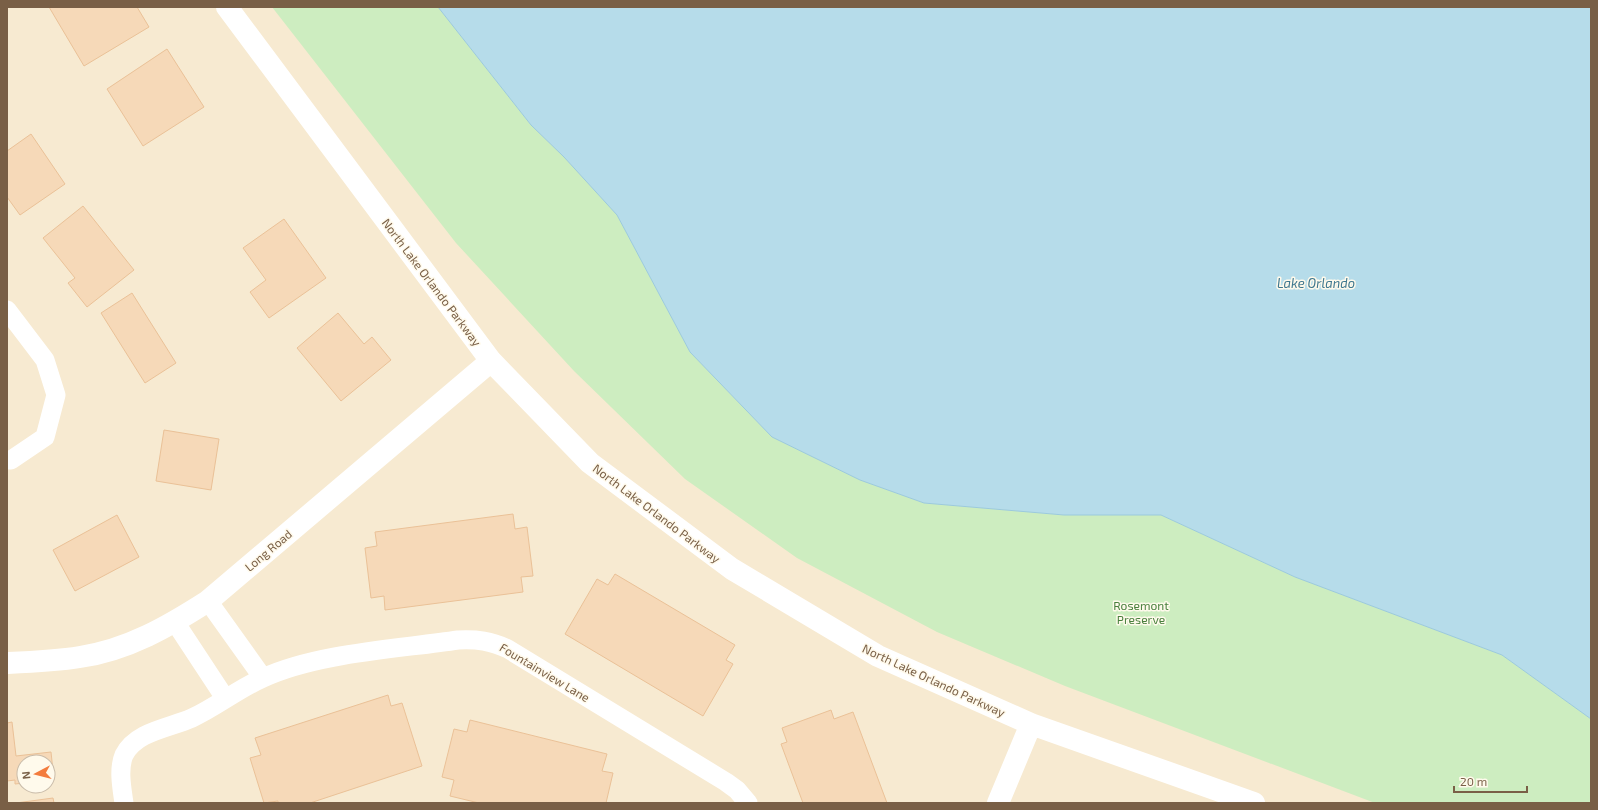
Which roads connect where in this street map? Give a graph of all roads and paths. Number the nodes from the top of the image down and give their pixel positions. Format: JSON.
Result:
{"nodes":[{"id":1,"x":226,"y":7,"type":"edge"},
{"id":2,"x":7,"y":310,"type":"edge"},
{"id":3,"x":491,"y":361,"type":"junction"},
{"id":4,"x":7,"y":460,"type":"edge"},
{"id":5,"x":208,"y":601,"type":"junction"},
{"id":6,"x":175,"y":622,"type":"junction"},
{"id":7,"x":7,"y":663,"type":"edge"},
{"id":8,"x":263,"y":678,"type":"junction"},
{"id":9,"x":225,"y":698,"type":"junction"},
{"id":10,"x":1031,"y":724,"type":"junction"},
{"id":11,"x":124,"y":803,"type":"edge"},
{"id":12,"x":748,"y":803,"type":"edge"},
{"id":13,"x":998,"y":803,"type":"edge"},
{"id":14,"x":1254,"y":803,"type":"edge"}],
"edges":[{"from":1,"to":3,"type":"street","name":"North Lake Orlando Parkway"},
{"from":2,"to":4,"type":"street"},
{"from":3,"to":5,"type":"street","name":"Long Road"},
{"from":3,"to":10,"type":"street","name":"North Lake Orlando Parkway"},
{"from":5,"to":6,"type":"street","name":"Long Road"},
{"from":5,"to":8,"type":"street"},
{"from":6,"to":7,"type":"street","name":"Long Road"},
{"from":6,"to":9,"type":"street"},
{"from":8,"to":9,"type":"street","name":"Fountainview Lane"},
{"from":8,"to":12,"type":"street","name":"Fountainview Lane"},
{"from":9,"to":11,"type":"street","name":"Fountainview Lane"},
{"from":10,"to":13,"type":"street"},
{"from":10,"to":14,"type":"street","name":"North Lake Orlando Parkway"}]}
